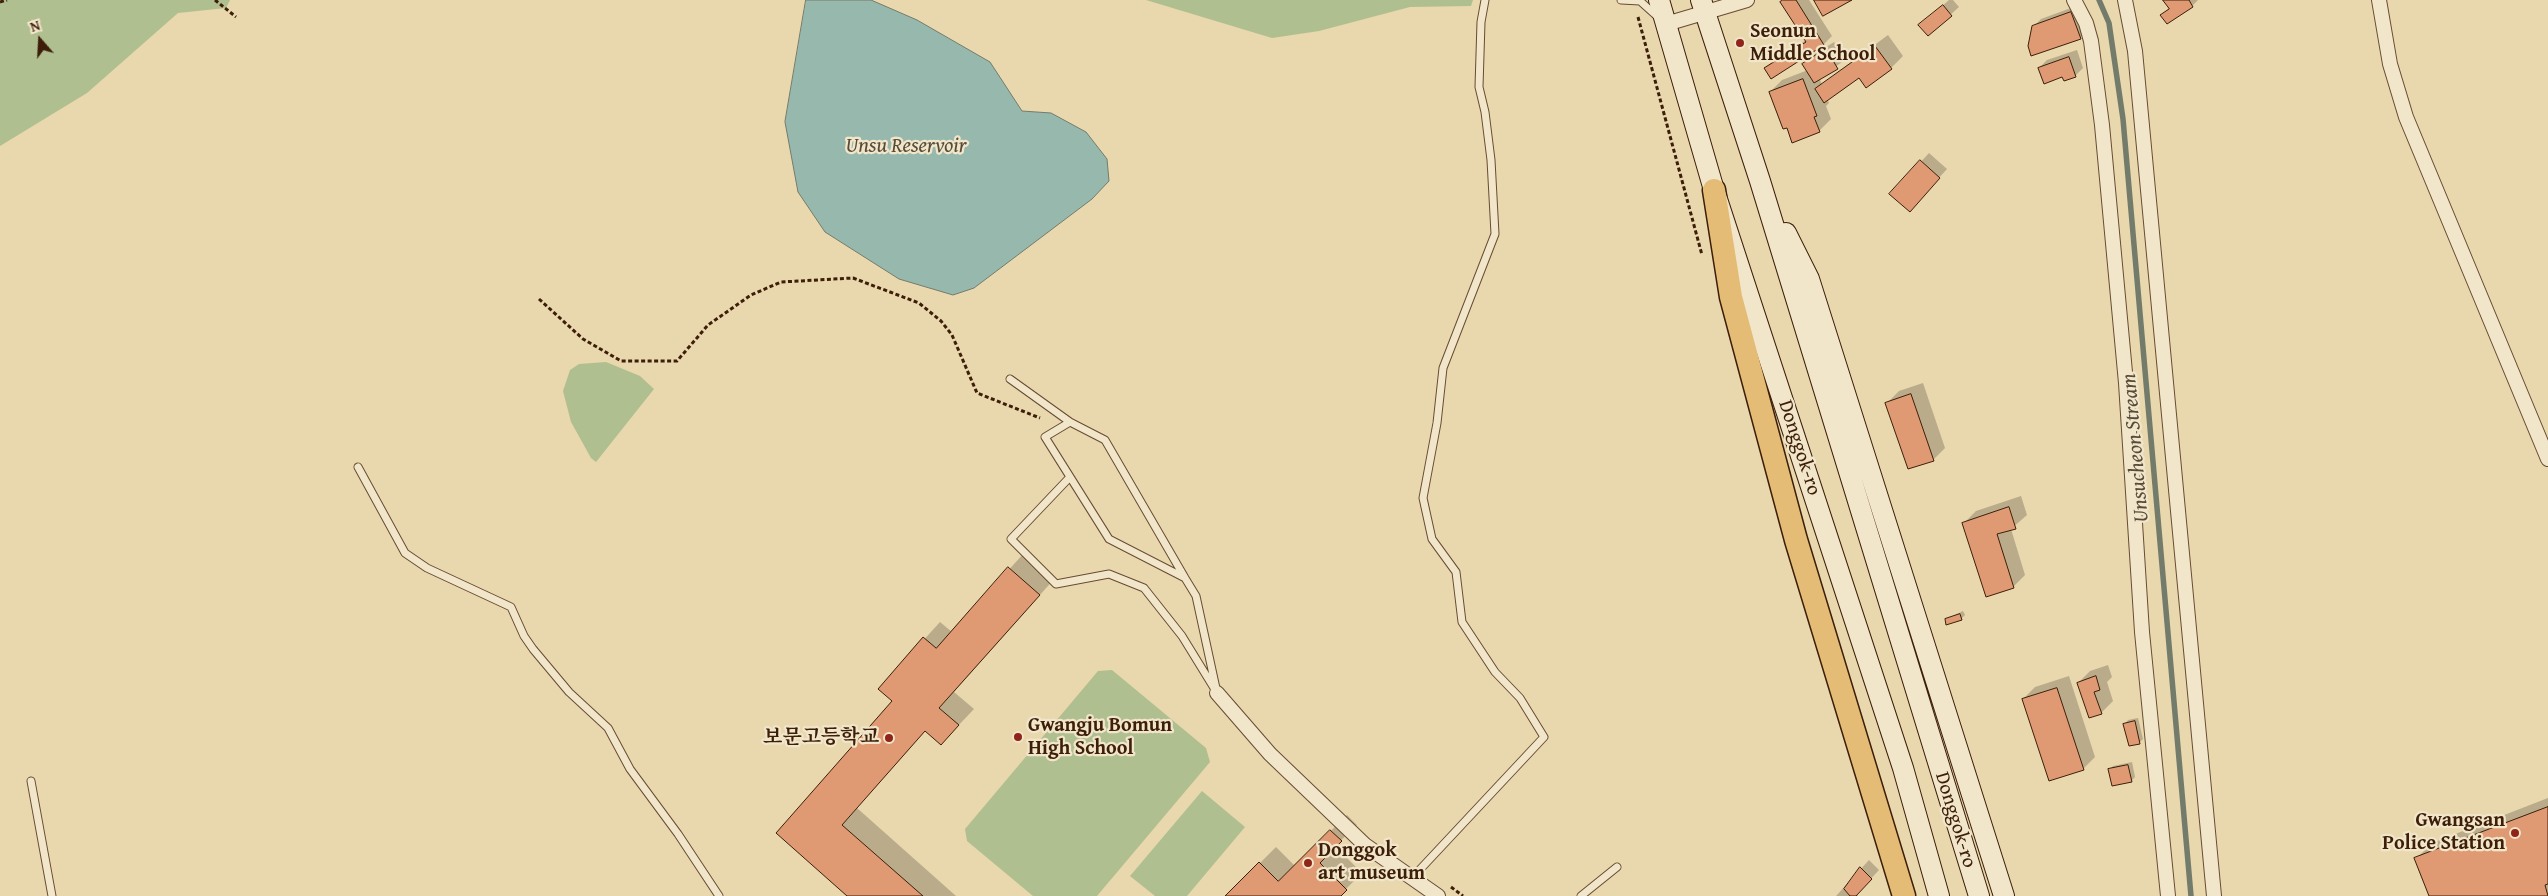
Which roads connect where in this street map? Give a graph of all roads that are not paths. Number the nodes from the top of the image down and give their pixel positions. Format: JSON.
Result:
{"nodes":[{"id":1,"x":1484,"y":0,"type":"edge"},
{"id":2,"x":1621,"y":0,"type":"edge"},
{"id":3,"x":1660,"y":0,"type":"edge"},
{"id":4,"x":1747,"y":0,"type":"edge"},
{"id":5,"x":2074,"y":0,"type":"edge"},
{"id":6,"x":2125,"y":0,"type":"edge"},
{"id":7,"x":2379,"y":0,"type":"edge"},
{"id":8,"x":1703,"y":6,"type":"edge"},
{"id":9,"x":1666,"y":24,"type":"junction"},
{"id":10,"x":1760,"y":181,"type":"junction"},
{"id":11,"x":1714,"y":190,"type":"junction"},
{"id":12,"x":1010,"y":379,"type":"dead end"},
{"id":13,"x":1070,"y":422,"type":"junction"},
{"id":14,"x":2548,"y":459,"type":"edge"},
{"id":15,"x":358,"y":467,"type":"dead end"},
{"id":16,"x":1070,"y":477,"type":"junction"},
{"id":17,"x":1186,"y":578,"type":"junction"},
{"id":18,"x":1217,"y":693,"type":"junction"},
{"id":19,"x":31,"y":781,"type":"dead end"},
{"id":20,"x":1617,"y":867,"type":"dead end"},
{"id":21,"x":1412,"y":878,"type":"junction"},
{"id":22,"x":52,"y":896,"type":"edge"},
{"id":23,"x":719,"y":896,"type":"edge"},
{"id":24,"x":1438,"y":896,"type":"edge"},
{"id":25,"x":1581,"y":896,"type":"edge"},
{"id":26,"x":1904,"y":896,"type":"edge"},
{"id":27,"x":1939,"y":896,"type":"edge"},
{"id":28,"x":1979,"y":896,"type":"edge"},
{"id":29,"x":2004,"y":896,"type":"edge"},
{"id":30,"x":2168,"y":896,"type":"edge"},
{"id":31,"x":2214,"y":896,"type":"edge"}],
"edges":[{"from":1,"to":21,"type":"lane"},
{"from":2,"to":9,"type":"lane"},
{"from":3,"to":9,"type":"main road","name":"Donggok-ro"},
{"from":4,"to":8,"type":"street"},
{"from":5,"to":30,"type":"street"},
{"from":6,"to":31,"type":"street"},
{"from":7,"to":14,"type":"street"},
{"from":8,"to":9,"type":"street"},
{"from":8,"to":10,"type":"main road","name":"Donggok-ro"},
{"from":9,"to":11,"type":"main road","name":"Donggok-ro"},
{"from":10,"to":28,"type":"main road","name":"Donggok-ro"},
{"from":10,"to":29,"type":"main road"},
{"from":11,"to":26,"type":"main road"},
{"from":11,"to":27,"type":"main road","name":"Donggok-ro"},
{"from":12,"to":13,"type":"lane"},
{"from":13,"to":16,"type":"lane"},
{"from":13,"to":17,"type":"lane"},
{"from":15,"to":23,"type":"lane"},
{"from":16,"to":17,"type":"lane"},
{"from":16,"to":18,"type":"lane"},
{"from":17,"to":18,"type":"lane"},
{"from":18,"to":21,"type":"street"},
{"from":19,"to":22,"type":"lane"},
{"from":20,"to":25,"type":"lane"},
{"from":21,"to":24,"type":"street"}]}
